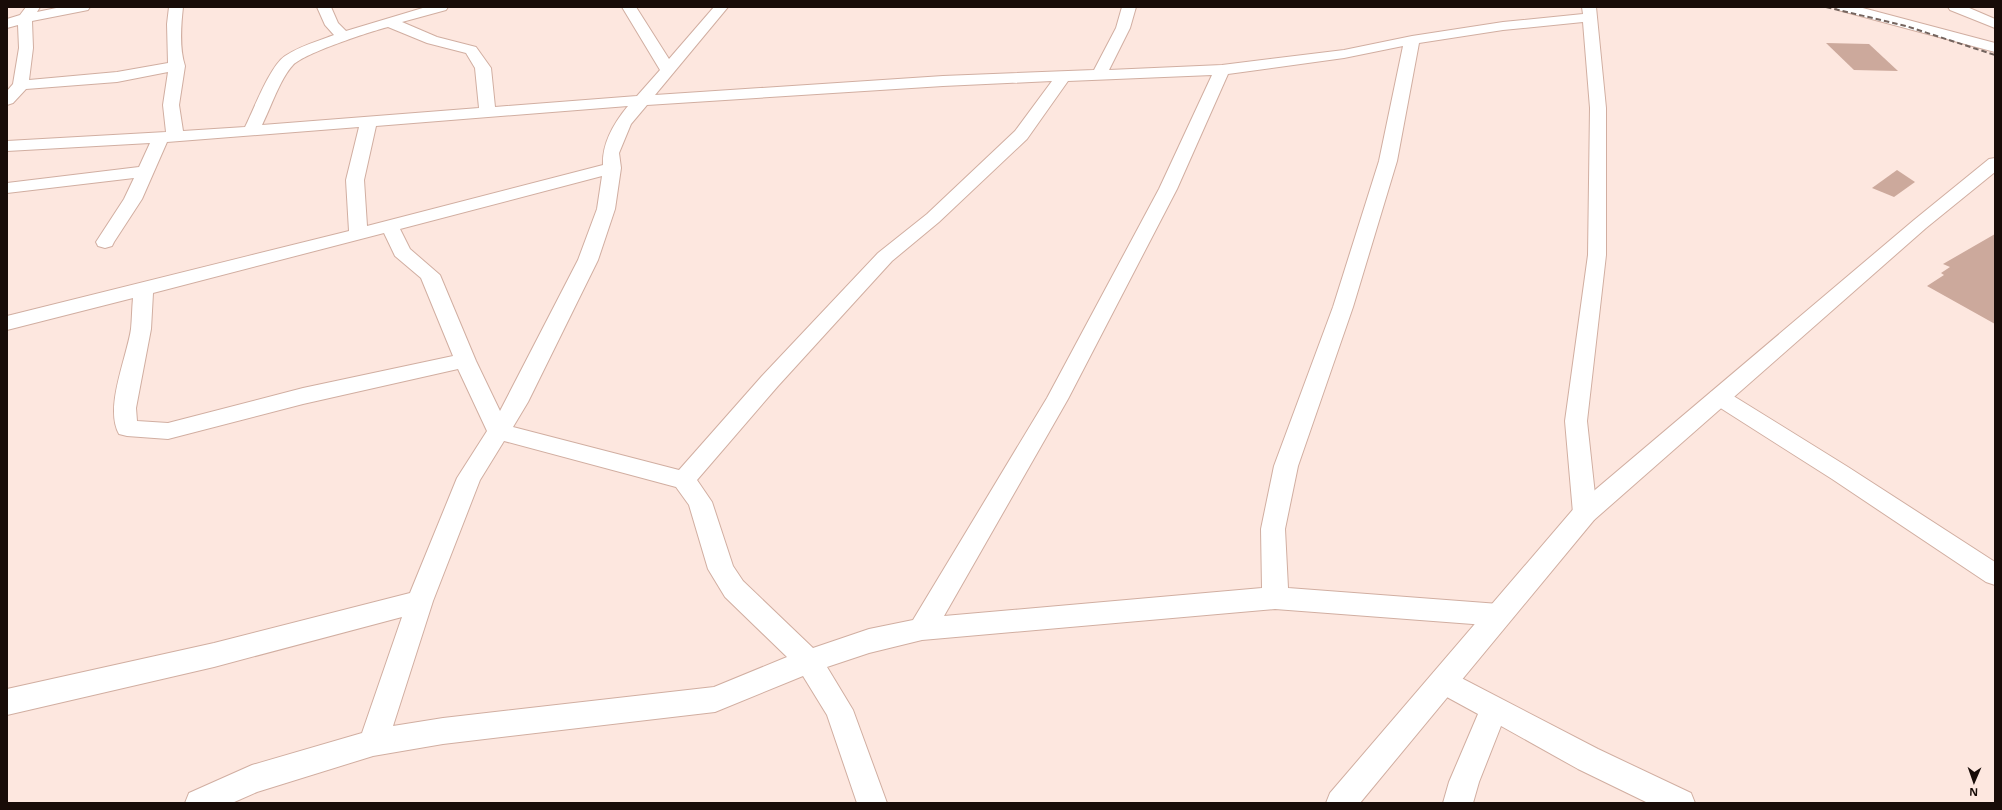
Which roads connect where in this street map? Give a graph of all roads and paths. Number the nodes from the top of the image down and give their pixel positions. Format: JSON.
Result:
{"nodes":[{"id":1,"x":82,"y":7,"type":"edge"},
{"id":2,"x":176,"y":7,"type":"edge"},
{"id":3,"x":324,"y":7,"type":"edge"},
{"id":4,"x":441,"y":7,"type":"edge"},
{"id":5,"x":629,"y":7,"type":"edge"},
{"id":6,"x":721,"y":7,"type":"edge"},
{"id":7,"x":1129,"y":7,"type":"edge"},
{"id":8,"x":1843,"y":7,"type":"edge"},
{"id":9,"x":1954,"y":7,"type":"edge"},
{"id":10,"x":1590,"y":12,"type":"edge"},
{"id":11,"x":29,"y":13,"type":"edge"},
{"id":12,"x":389,"y":22,"type":"junction"},
{"id":13,"x":7,"y":24,"type":"edge"},
{"id":14,"x":1995,"y":24,"type":"edge"},
{"id":15,"x":344,"y":37,"type":"junction"},
{"id":16,"x":1412,"y":40,"type":"junction"},
{"id":17,"x":1995,"y":48,"type":"edge"},
{"id":18,"x":177,"y":66,"type":"junction"},
{"id":19,"x":667,"y":69,"type":"junction"},
{"id":20,"x":1222,"y":70,"type":"junction"},
{"id":21,"x":1099,"y":75,"type":"junction"},
{"id":22,"x":1062,"y":77,"type":"junction"},
{"id":23,"x":22,"y":85,"type":"junction"},
{"id":24,"x":7,"y":100,"type":"edge"},
{"id":25,"x":641,"y":100,"type":"junction"},
{"id":26,"x":486,"y":112,"type":"junction"},
{"id":27,"x":369,"y":122,"type":"junction"},
{"id":28,"x":252,"y":130,"type":"junction"},
{"id":29,"x":168,"y":137,"type":"junction"},
{"id":30,"x":7,"y":146,"type":"edge"},
{"id":31,"x":1995,"y":163,"type":"edge"},
{"id":32,"x":612,"y":168,"type":"junction"},
{"id":33,"x":146,"y":171,"type":"junction"},
{"id":34,"x":7,"y":188,"type":"edge"},
{"id":35,"x":389,"y":225,"type":"junction"},
{"id":36,"x":358,"y":234,"type":"junction"},
{"id":37,"x":105,"y":242,"type":"dead end"},
{"id":38,"x":143,"y":289,"type":"junction"},
{"id":39,"x":7,"y":323,"type":"edge"},
{"id":40,"x":465,"y":361,"type":"junction"},
{"id":41,"x":1719,"y":397,"type":"junction"},
{"id":42,"x":498,"y":431,"type":"junction"},
{"id":43,"x":684,"y":480,"type":"junction"},
{"id":44,"x":1584,"y":513,"type":"junction"},
{"id":45,"x":1995,"y":575,"type":"edge"},
{"id":46,"x":1275,"y":598,"type":"junction"},
{"id":47,"x":420,"y":602,"type":"junction"},
{"id":48,"x":1499,"y":615,"type":"junction"},
{"id":49,"x":922,"y":629,"type":"junction"},
{"id":50,"x":809,"y":661,"type":"junction"},
{"id":51,"x":1444,"y":681,"type":"junction"},
{"id":52,"x":7,"y":702,"type":"edge"},
{"id":53,"x":1494,"y":708,"type":"junction"},
{"id":54,"x":373,"y":743,"type":"junction"},
{"id":55,"x":200,"y":803,"type":"edge"},
{"id":56,"x":872,"y":803,"type":"edge"},
{"id":57,"x":1341,"y":803,"type":"edge"},
{"id":58,"x":1458,"y":803,"type":"edge"},
{"id":59,"x":1680,"y":803,"type":"edge"}],
"edges":[{"from":1,"to":11,"type":"street"},
{"from":2,"to":18,"type":"street"},
{"from":3,"to":15,"type":"street"},
{"from":4,"to":12,"type":"street"},
{"from":5,"to":19,"type":"street"},
{"from":6,"to":19,"type":"street"},
{"from":7,"to":21,"type":"street"},
{"from":8,"to":17,"type":"street"},
{"from":9,"to":14,"type":"street"},
{"from":10,"to":16,"type":"street"},
{"from":10,"to":44,"type":"street"},
{"from":11,"to":13,"type":"street"},
{"from":11,"to":23,"type":"street"},
{"from":12,"to":15,"type":"street"},
{"from":12,"to":26,"type":"street"},
{"from":15,"to":28,"type":"street"},
{"from":16,"to":20,"type":"street"},
{"from":16,"to":46,"type":"street"},
{"from":18,"to":23,"type":"street"},
{"from":18,"to":29,"type":"street"},
{"from":19,"to":25,"type":"street"},
{"from":20,"to":21,"type":"street"},
{"from":20,"to":49,"type":"street"},
{"from":21,"to":22,"type":"street"},
{"from":22,"to":25,"type":"street"},
{"from":22,"to":43,"type":"street"},
{"from":23,"to":24,"type":"street"},
{"from":25,"to":26,"type":"street"},
{"from":25,"to":32,"type":"street"},
{"from":26,"to":27,"type":"street"},
{"from":27,"to":28,"type":"street"},
{"from":27,"to":36,"type":"street"},
{"from":28,"to":29,"type":"street"},
{"from":29,"to":30,"type":"street"},
{"from":29,"to":33,"type":"street"},
{"from":31,"to":41,"type":"street"},
{"from":32,"to":35,"type":"street"},
{"from":32,"to":42,"type":"street"},
{"from":33,"to":34,"type":"street"},
{"from":33,"to":37,"type":"street"},
{"from":35,"to":36,"type":"street"},
{"from":35,"to":40,"type":"street"},
{"from":36,"to":38,"type":"street"},
{"from":38,"to":39,"type":"street"},
{"from":38,"to":40,"type":"street"},
{"from":40,"to":42,"type":"street"},
{"from":41,"to":44,"type":"street"},
{"from":41,"to":45,"type":"street"},
{"from":42,"to":43,"type":"street"},
{"from":42,"to":47,"type":"street"},
{"from":43,"to":50,"type":"street"},
{"from":44,"to":48,"type":"street"},
{"from":46,"to":48,"type":"street"},
{"from":46,"to":49,"type":"street"},
{"from":47,"to":52,"type":"street"},
{"from":47,"to":54,"type":"street"},
{"from":48,"to":51,"type":"street"},
{"from":49,"to":50,"type":"street"},
{"from":50,"to":54,"type":"street"},
{"from":50,"to":56,"type":"street"},
{"from":51,"to":53,"type":"street"},
{"from":51,"to":57,"type":"street"},
{"from":53,"to":58,"type":"street"},
{"from":53,"to":59,"type":"street"},
{"from":54,"to":55,"type":"street"}]}
